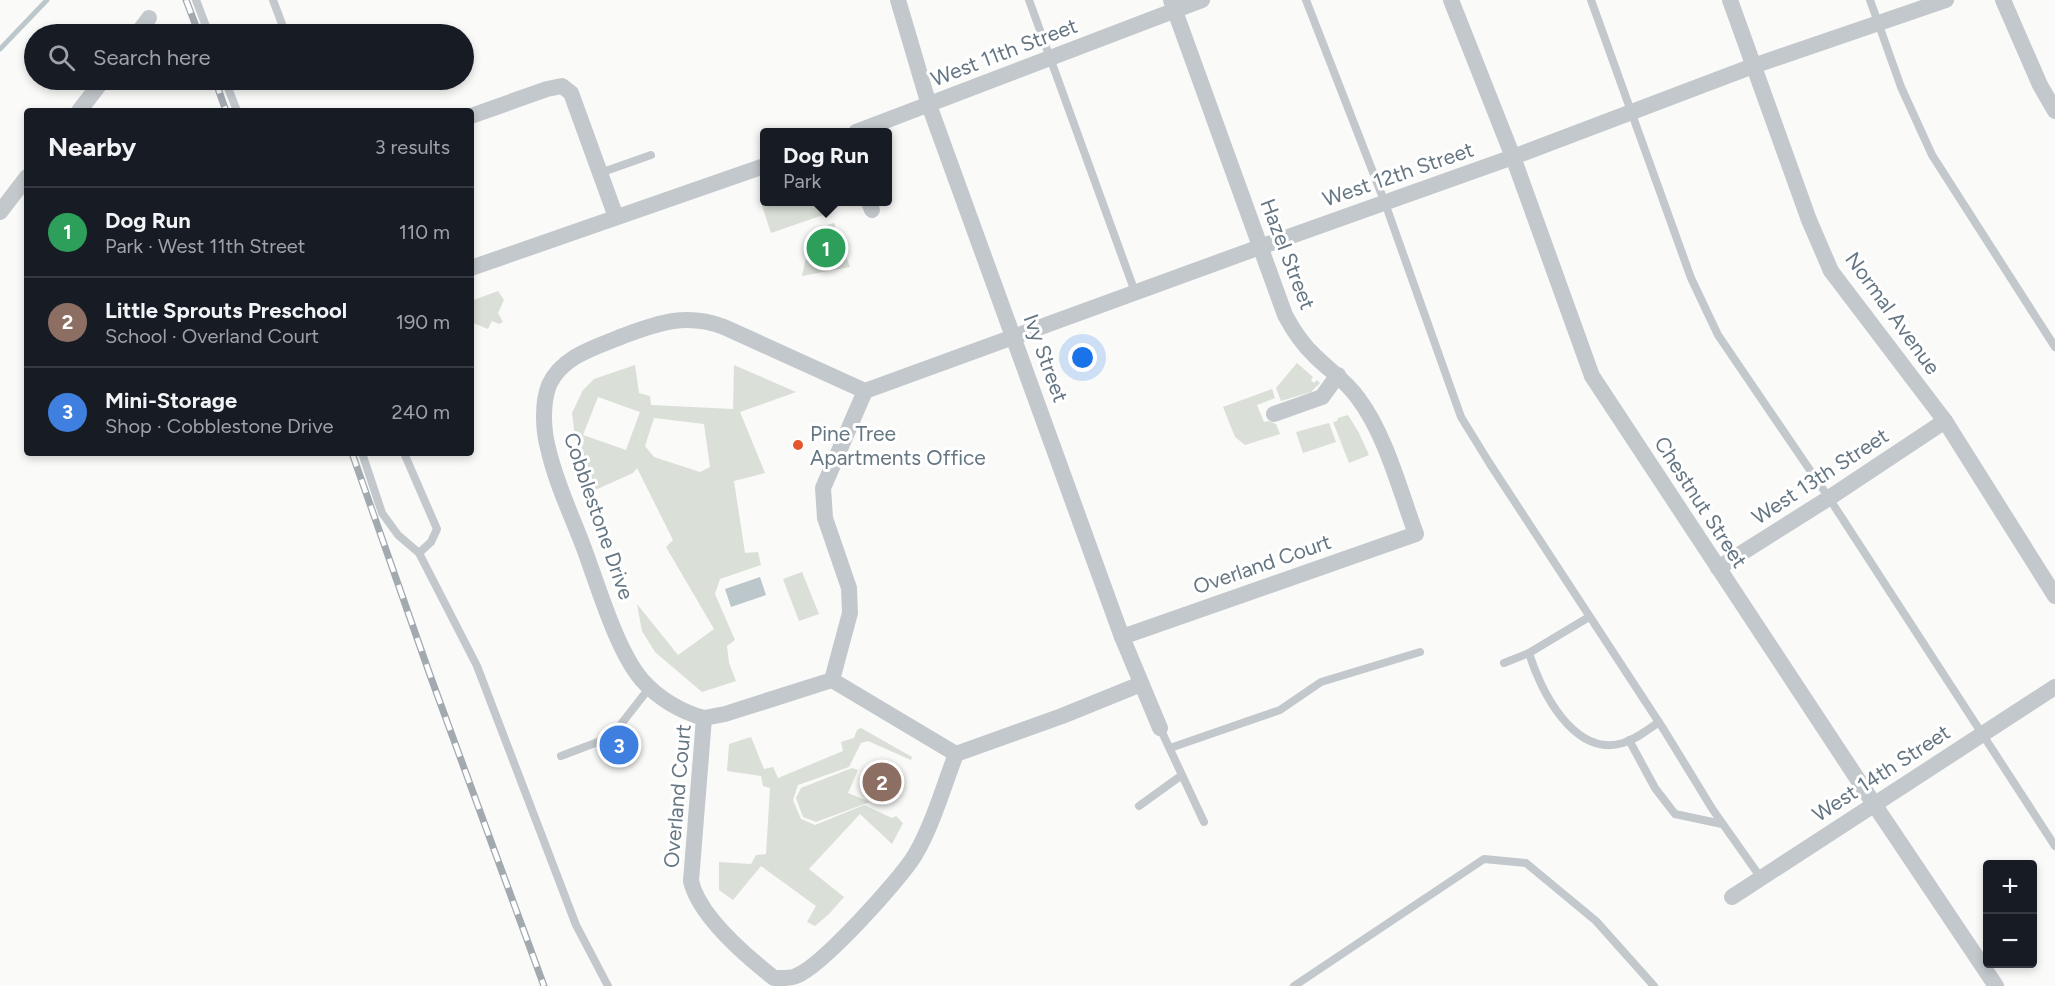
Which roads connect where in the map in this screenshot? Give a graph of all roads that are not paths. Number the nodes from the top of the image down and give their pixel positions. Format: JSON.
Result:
{"nodes":[{"id":1,"x":196,"y":0,"type":"edge"},
{"id":2,"x":273,"y":0,"type":"edge"},
{"id":3,"x":898,"y":0,"type":"edge"},
{"id":4,"x":1029,"y":0,"type":"edge"},
{"id":5,"x":1202,"y":0,"type":"edge"},
{"id":6,"x":1306,"y":0,"type":"edge"},
{"id":7,"x":1451,"y":0,"type":"edge"},
{"id":8,"x":1592,"y":0,"type":"edge"},
{"id":9,"x":1730,"y":0,"type":"edge"},
{"id":10,"x":1870,"y":0,"type":"edge"},
{"id":11,"x":1947,"y":0,"type":"edge"},
{"id":12,"x":2003,"y":0,"type":"edge"},
{"id":13,"x":1172,"y":5,"type":"edge"},
{"id":14,"x":149,"y":18,"type":"dead end"},
{"id":15,"x":1878,"y":23,"type":"junction"},
{"id":16,"x":144,"y":24,"type":"edge"},
{"id":17,"x":205,"y":24,"type":"edge"},
{"id":18,"x":282,"y":24,"type":"dead end"},
{"id":19,"x":1050,"y":58,"type":"junction"},
{"id":20,"x":1753,"y":66,"type":"junction"},
{"id":21,"x":95,"y":90,"type":"edge"},
{"id":22,"x":229,"y":90,"type":"edge"},
{"id":23,"x":929,"y":105,"type":"junction"},
{"id":24,"x":81,"y":108,"type":"edge"},
{"id":25,"x":236,"y":108,"type":"edge"},
{"id":26,"x":2055,"y":111,"type":"edge"},
{"id":27,"x":1632,"y":112,"type":"junction"},
{"id":28,"x":474,"y":115,"type":"edge"},
{"id":29,"x":867,"y":128,"type":"edge"},
{"id":30,"x":651,"y":155,"type":"dead end"},
{"id":31,"x":1513,"y":157,"type":"junction"},
{"id":32,"x":760,"y":168,"type":"edge"},
{"id":33,"x":600,"y":173,"type":"junction"},
{"id":34,"x":24,"y":181,"type":"edge"},
{"id":35,"x":1385,"y":203,"type":"junction"},
{"id":36,"x":0,"y":212,"type":"edge"},
{"id":37,"x":616,"y":217,"type":"junction"},
{"id":38,"x":1260,"y":247,"type":"junction"},
{"id":39,"x":474,"y":267,"type":"edge"},
{"id":40,"x":1135,"y":292,"type":"junction"},
{"id":41,"x":1014,"y":336,"type":"junction"},
{"id":42,"x":2055,"y":347,"type":"edge"},
{"id":43,"x":1338,"y":375,"type":"junction"},
{"id":44,"x":865,"y":391,"type":"junction"},
{"id":45,"x":1274,"y":414,"type":"dead end"},
{"id":46,"x":1945,"y":421,"type":"junction"},
{"id":47,"x":363,"y":456,"type":"edge"},
{"id":48,"x":405,"y":456,"type":"edge"},
{"id":49,"x":1829,"y":498,"type":"junction"},
{"id":50,"x":1416,"y":534,"type":"joint"},
{"id":51,"x":419,"y":553,"type":"junction"},
{"id":52,"x":1718,"y":568,"type":"junction"},
{"id":53,"x":2055,"y":596,"type":"edge"},
{"id":54,"x":1589,"y":617,"type":"junction"},
{"id":55,"x":1122,"y":637,"type":"junction"},
{"id":56,"x":1420,"y":652,"type":"dead end"},
{"id":57,"x":1529,"y":653,"type":"junction"},
{"id":58,"x":1504,"y":663,"type":"dead end"},
{"id":59,"x":832,"y":680,"type":"junction"},
{"id":60,"x":1140,"y":684,"type":"junction"},
{"id":61,"x":650,"y":687,"type":"junction"},
{"id":62,"x":2055,"y":687,"type":"edge"},
{"id":63,"x":704,"y":717,"type":"junction"},
{"id":64,"x":1659,"y":722,"type":"junction"},
{"id":65,"x":1160,"y":728,"type":"joint"},
{"id":66,"x":1983,"y":734,"type":"junction"},
{"id":67,"x":1629,"y":740,"type":"junction"},
{"id":68,"x":1170,"y":748,"type":"junction"},
{"id":69,"x":956,"y":754,"type":"junction"},
{"id":70,"x":561,"y":756,"type":"dead end"},
{"id":71,"x":1182,"y":775,"type":"junction"},
{"id":72,"x":1874,"y":804,"type":"junction"},
{"id":73,"x":1138,"y":806,"type":"dead end"},
{"id":74,"x":1204,"y":822,"type":"dead end"},
{"id":75,"x":1722,"y":824,"type":"junction"},
{"id":76,"x":2055,"y":846,"type":"edge"},
{"id":77,"x":1761,"y":878,"type":"junction"},
{"id":78,"x":1732,"y":897,"type":"dead end"},
{"id":79,"x":770,"y":982,"type":"edge"},
{"id":80,"x":609,"y":986,"type":"edge"},
{"id":81,"x":1294,"y":986,"type":"edge"},
{"id":82,"x":1654,"y":986,"type":"edge"},
{"id":83,"x":1996,"y":986,"type":"edge"}],
"edges":[{"from":1,"to":17,"type":"lane"},
{"from":2,"to":18,"type":"lane"},
{"from":3,"to":23,"type":"street","name":"Ivy Street"},
{"from":4,"to":19,"type":"lane"},
{"from":5,"to":13,"type":"street","name":"West 11th Street"},
{"from":6,"to":35,"type":"lane"},
{"from":7,"to":31,"type":"street","name":"Chestnut Street"},
{"from":8,"to":27,"type":"lane"},
{"from":9,"to":20,"type":"street","name":"Normal Avenue"},
{"from":10,"to":15,"type":"lane"},
{"from":11,"to":15,"type":"street","name":"West 12th Street"},
{"from":12,"to":26,"type":"street"},
{"from":13,"to":19,"type":"street","name":"West 11th Street"},
{"from":13,"to":38,"type":"street","name":"Hazel Street"},
{"from":14,"to":16,"type":"street"},
{"from":15,"to":20,"type":"street","name":"West 12th Street"},
{"from":15,"to":42,"type":"lane"},
{"from":19,"to":23,"type":"street","name":"West 11th Street"},
{"from":19,"to":40,"type":"lane"},
{"from":20,"to":27,"type":"street","name":"West 12th Street"},
{"from":20,"to":46,"type":"street","name":"Normal Avenue"},
{"from":21,"to":24,"type":"street"},
{"from":22,"to":25,"type":"lane"},
{"from":23,"to":29,"type":"street","name":"West 11th Street"},
{"from":23,"to":41,"type":"street","name":"Ivy Street"},
{"from":27,"to":31,"type":"street","name":"West 12th Street"},
{"from":27,"to":49,"type":"lane"},
{"from":28,"to":33,"type":"street"},
{"from":30,"to":33,"type":"lane"},
{"from":31,"to":35,"type":"street","name":"West 12th Street"},
{"from":31,"to":52,"type":"street","name":"Chestnut Street"},
{"from":32,"to":37,"type":"street"},
{"from":33,"to":37,"type":"street"},
{"from":34,"to":36,"type":"street"},
{"from":35,"to":38,"type":"street","name":"West 12th Street"},
{"from":35,"to":54,"type":"lane"},
{"from":37,"to":39,"type":"street"},
{"from":38,"to":40,"type":"street","name":"West 12th Street"},
{"from":38,"to":43,"type":"street","name":"Hazel Street"},
{"from":40,"to":41,"type":"street","name":"West 12th Street"},
{"from":41,"to":44,"type":"street","name":"West 12th Street"},
{"from":41,"to":55,"type":"street","name":"Ivy Street"},
{"from":43,"to":45,"type":"street"},
{"from":43,"to":50,"type":"street","name":"Hazel Street"},
{"from":44,"to":59,"type":"street"},
{"from":44,"to":61,"type":"street","name":"Cobblestone Drive"},
{"from":46,"to":49,"type":"street","name":"West 13th Street"},
{"from":46,"to":53,"type":"street","name":"Normal Avenue"},
{"from":47,"to":51,"type":"lane"},
{"from":48,"to":51,"type":"lane"},
{"from":49,"to":52,"type":"street","name":"West 13th Street"},
{"from":49,"to":66,"type":"lane"},
{"from":50,"to":55,"type":"street","name":"Overland Court"},
{"from":51,"to":80,"type":"lane"},
{"from":52,"to":72,"type":"street","name":"Chestnut Street"},
{"from":54,"to":57,"type":"lane"},
{"from":54,"to":64,"type":"lane"},
{"from":55,"to":60,"type":"street","name":"Ivy Street"},
{"from":56,"to":68,"type":"lane"},
{"from":57,"to":58,"type":"lane"},
{"from":57,"to":67,"type":"lane"},
{"from":59,"to":63,"type":"street","name":"Overland Court"},
{"from":59,"to":69,"type":"street"},
{"from":60,"to":65,"type":"street","name":"Ivy Street"},
{"from":60,"to":69,"type":"street"},
{"from":61,"to":63,"type":"street","name":"Cobblestone Drive"},
{"from":61,"to":70,"type":"lane"},
{"from":62,"to":66,"type":"street","name":"West 14th Street"},
{"from":63,"to":79,"type":"street","name":"Overland Court"},
{"from":64,"to":67,"type":"lane"},
{"from":64,"to":75,"type":"lane"},
{"from":65,"to":68,"type":"lane"},
{"from":66,"to":72,"type":"street","name":"West 14th Street"},
{"from":66,"to":76,"type":"lane"},
{"from":67,"to":75,"type":"lane"},
{"from":68,"to":71,"type":"lane"},
{"from":69,"to":79,"type":"street","name":"Overland Court"},
{"from":71,"to":73,"type":"lane"},
{"from":71,"to":74,"type":"lane"},
{"from":72,"to":77,"type":"street","name":"West 14th Street"},
{"from":72,"to":83,"type":"street","name":"Chestnut Street"},
{"from":75,"to":77,"type":"lane"},
{"from":77,"to":78,"type":"street","name":"West 14th Street"},
{"from":81,"to":82,"type":"lane"}]}
